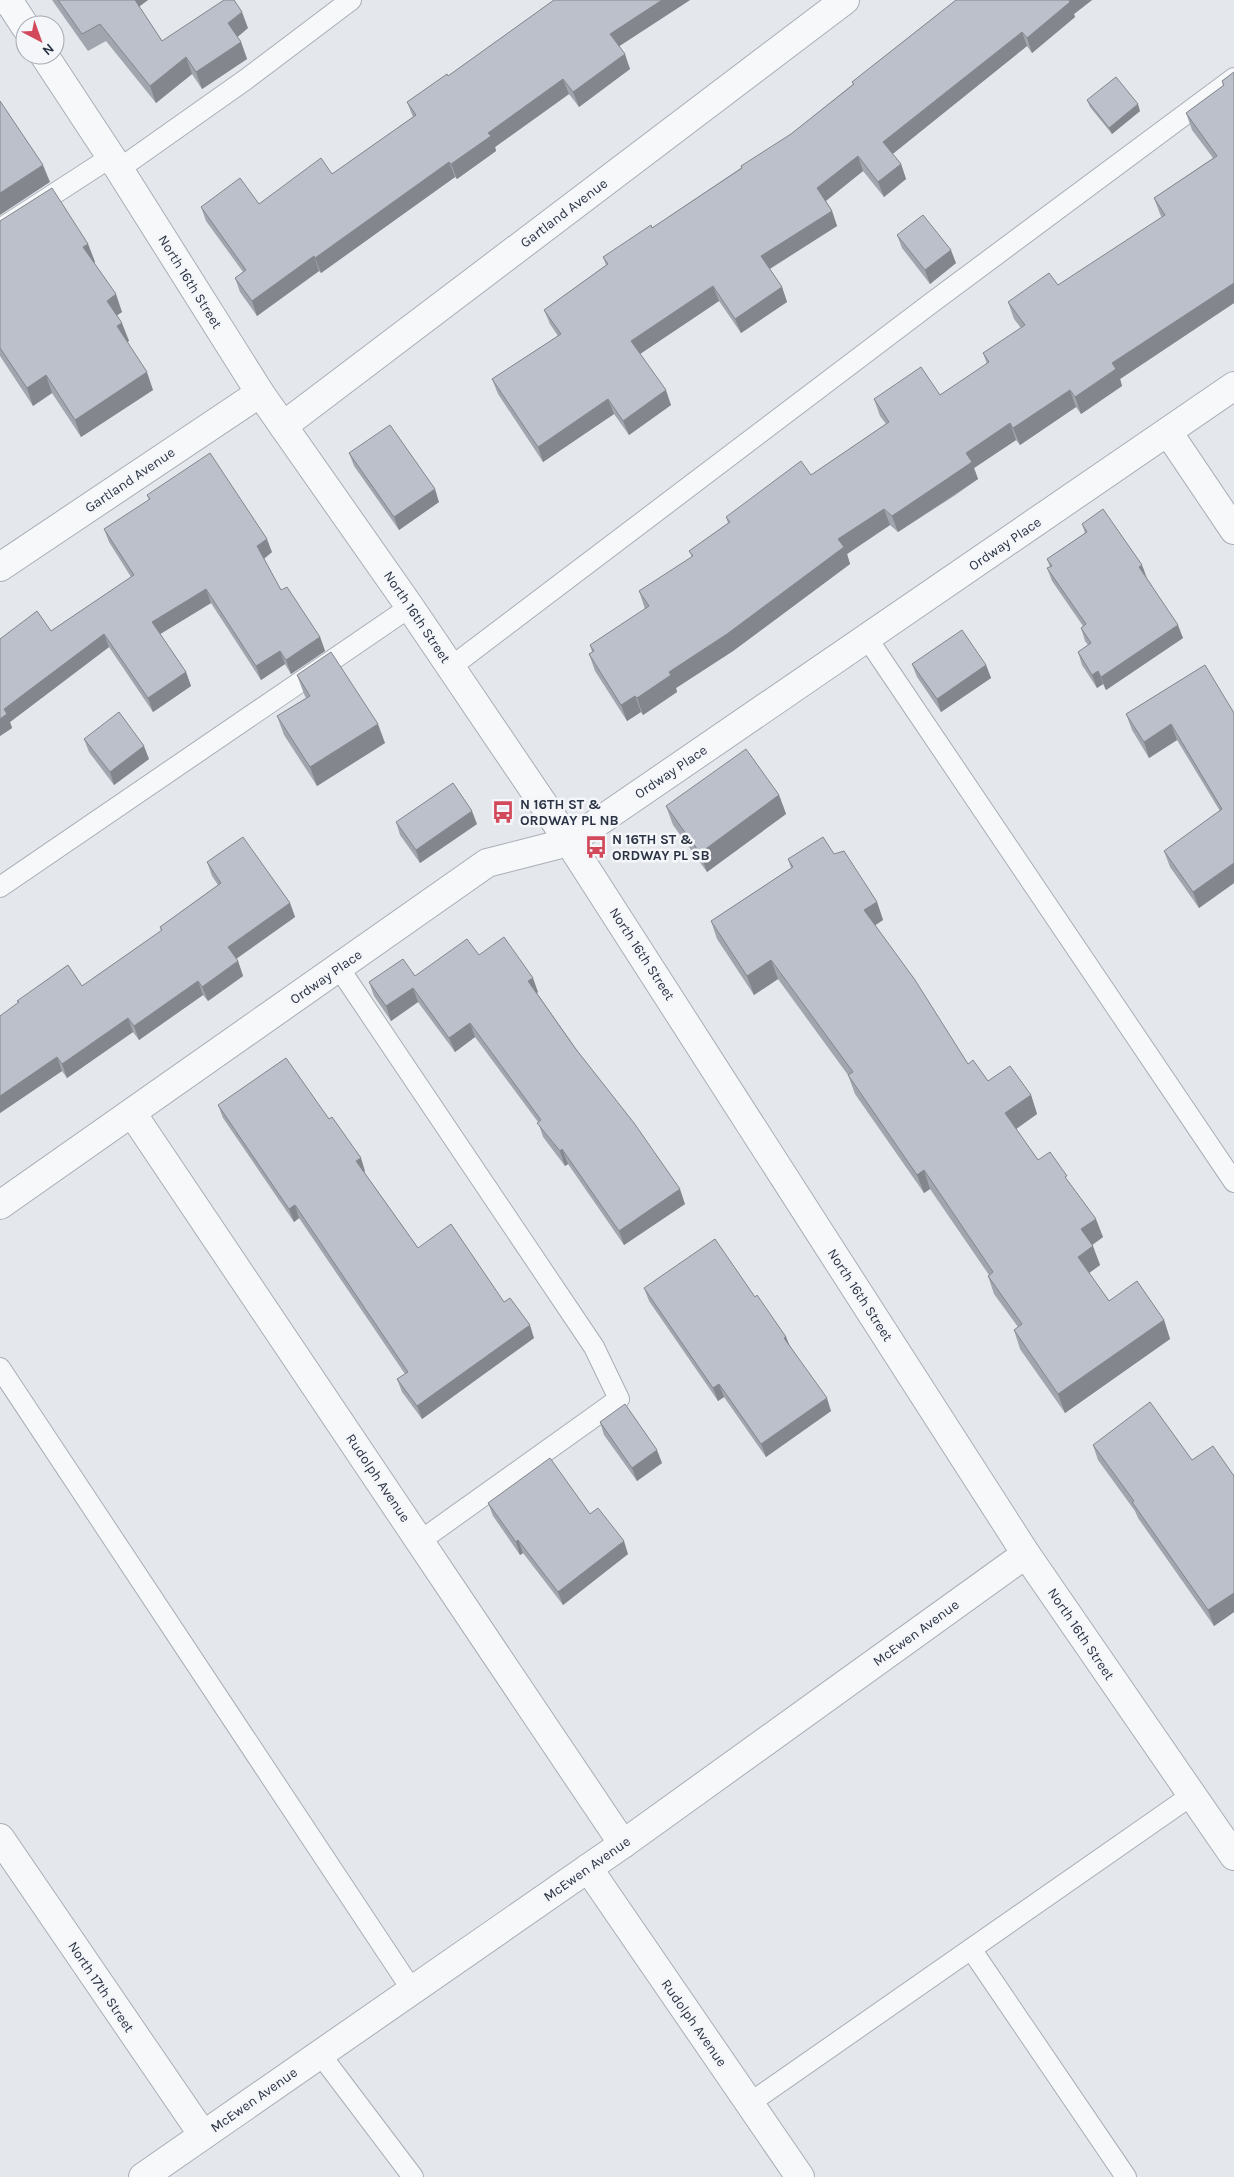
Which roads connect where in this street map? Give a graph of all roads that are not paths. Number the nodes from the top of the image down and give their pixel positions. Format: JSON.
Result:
{"nodes":[{"id":1,"x":8,"y":0,"type":"edge"},
{"id":2,"x":351,"y":0,"type":"edge"},
{"id":3,"x":845,"y":0,"type":"edge"},
{"id":4,"x":18,"y":15,"type":"edge"},
{"id":5,"x":51,"y":65,"type":"edge"},
{"id":6,"x":1234,"y":78,"type":"edge"},
{"id":7,"x":115,"y":163,"type":"junction"},
{"id":8,"x":0,"y":229,"type":"edge"},
{"id":9,"x":1234,"y":386,"type":"edge"},
{"id":10,"x":260,"y":393,"type":"junction"},
{"id":11,"x":283,"y":426,"type":"junction"},
{"id":12,"x":1168,"y":432,"type":"junction"},
{"id":13,"x":1234,"y":530,"type":"edge"},
{"id":14,"x":0,"y":567,"type":"edge"},
{"id":15,"x":410,"y":607,"type":"junction"},
{"id":16,"x":868,"y":638,"type":"junction"},
{"id":17,"x":451,"y":667,"type":"junction"},
{"id":18,"x":570,"y":842,"type":"junction"},
{"id":19,"x":0,"y":887,"type":"edge"},
{"id":20,"x":339,"y":968,"type":"junction"},
{"id":21,"x":132,"y":1113,"type":"junction"},
{"id":22,"x":1234,"y":1182,"type":"edge"},
{"id":23,"x":0,"y":1205,"type":"edge"},
{"id":24,"x":0,"y":1368,"type":"edge"},
{"id":25,"x":420,"y":1541,"type":"junction"},
{"id":26,"x":1026,"y":1554,"type":"junction"},
{"id":27,"x":1192,"y":1795,"type":"junction"},
{"id":28,"x":0,"y":1838,"type":"edge"},
{"id":29,"x":624,"y":1844,"type":"junction"},
{"id":30,"x":1234,"y":1856,"type":"edge"},
{"id":31,"x":588,"y":1868,"type":"junction"},
{"id":32,"x":971,"y":1949,"type":"junction"},
{"id":33,"x":412,"y":1990,"type":"junction"},
{"id":34,"x":320,"y":2054,"type":"junction"},
{"id":35,"x":750,"y":2103,"type":"junction"},
{"id":36,"x":203,"y":2135,"type":"junction"},
{"id":37,"x":143,"y":2177,"type":"edge"},
{"id":38,"x":413,"y":2177,"type":"edge"},
{"id":39,"x":800,"y":2177,"type":"edge"},
{"id":40,"x":1126,"y":2177,"type":"edge"}],
"edges":[{"from":1,"to":4,"type":"street"},
{"from":2,"to":7,"type":"lane"},
{"from":3,"to":11,"type":"street","name":"Gartland Avenue"},
{"from":5,"to":7,"type":"street","name":"North 16th Street"},
{"from":6,"to":17,"type":"lane"},
{"from":7,"to":8,"type":"lane"},
{"from":7,"to":10,"type":"street","name":"North 16th Street"},
{"from":9,"to":12,"type":"street","name":"Ordway Place"},
{"from":10,"to":11,"type":"street","name":"North 16th Street"},
{"from":10,"to":14,"type":"street","name":"Gartland Avenue"},
{"from":11,"to":15,"type":"street","name":"North 16th Street"},
{"from":12,"to":13,"type":"street"},
{"from":12,"to":16,"type":"street","name":"Ordway Place"},
{"from":15,"to":17,"type":"street","name":"North 16th Street"},
{"from":15,"to":19,"type":"lane"},
{"from":16,"to":18,"type":"street","name":"Ordway Place"},
{"from":16,"to":22,"type":"lane"},
{"from":17,"to":18,"type":"street","name":"North 16th Street"},
{"from":18,"to":20,"type":"street","name":"Ordway Place"},
{"from":18,"to":26,"type":"street","name":"North 16th Street"},
{"from":20,"to":21,"type":"street","name":"Ordway Place"},
{"from":20,"to":25,"type":"lane"},
{"from":21,"to":23,"type":"street","name":"Ordway Place"},
{"from":21,"to":25,"type":"street","name":"Rudolph Avenue"},
{"from":24,"to":33,"type":"lane"},
{"from":25,"to":29,"type":"street","name":"Rudolph Avenue"},
{"from":26,"to":27,"type":"street","name":"North 16th Street"},
{"from":26,"to":29,"type":"street","name":"McEwen Avenue"},
{"from":27,"to":30,"type":"street","name":"North 16th Street"},
{"from":27,"to":32,"type":"lane"},
{"from":28,"to":36,"type":"street","name":"North 17th Street"},
{"from":29,"to":31,"type":"street","name":"McEwen Avenue"},
{"from":31,"to":33,"type":"street","name":"McEwen Avenue"},
{"from":31,"to":35,"type":"street","name":"Rudolph Avenue"},
{"from":32,"to":35,"type":"lane"},
{"from":32,"to":40,"type":"lane"},
{"from":33,"to":34,"type":"street","name":"McEwen Avenue"},
{"from":34,"to":36,"type":"street","name":"McEwen Avenue"},
{"from":34,"to":38,"type":"lane"},
{"from":35,"to":39,"type":"street","name":"Rudolph Avenue"},
{"from":36,"to":37,"type":"street","name":"McEwen Avenue"}]}
